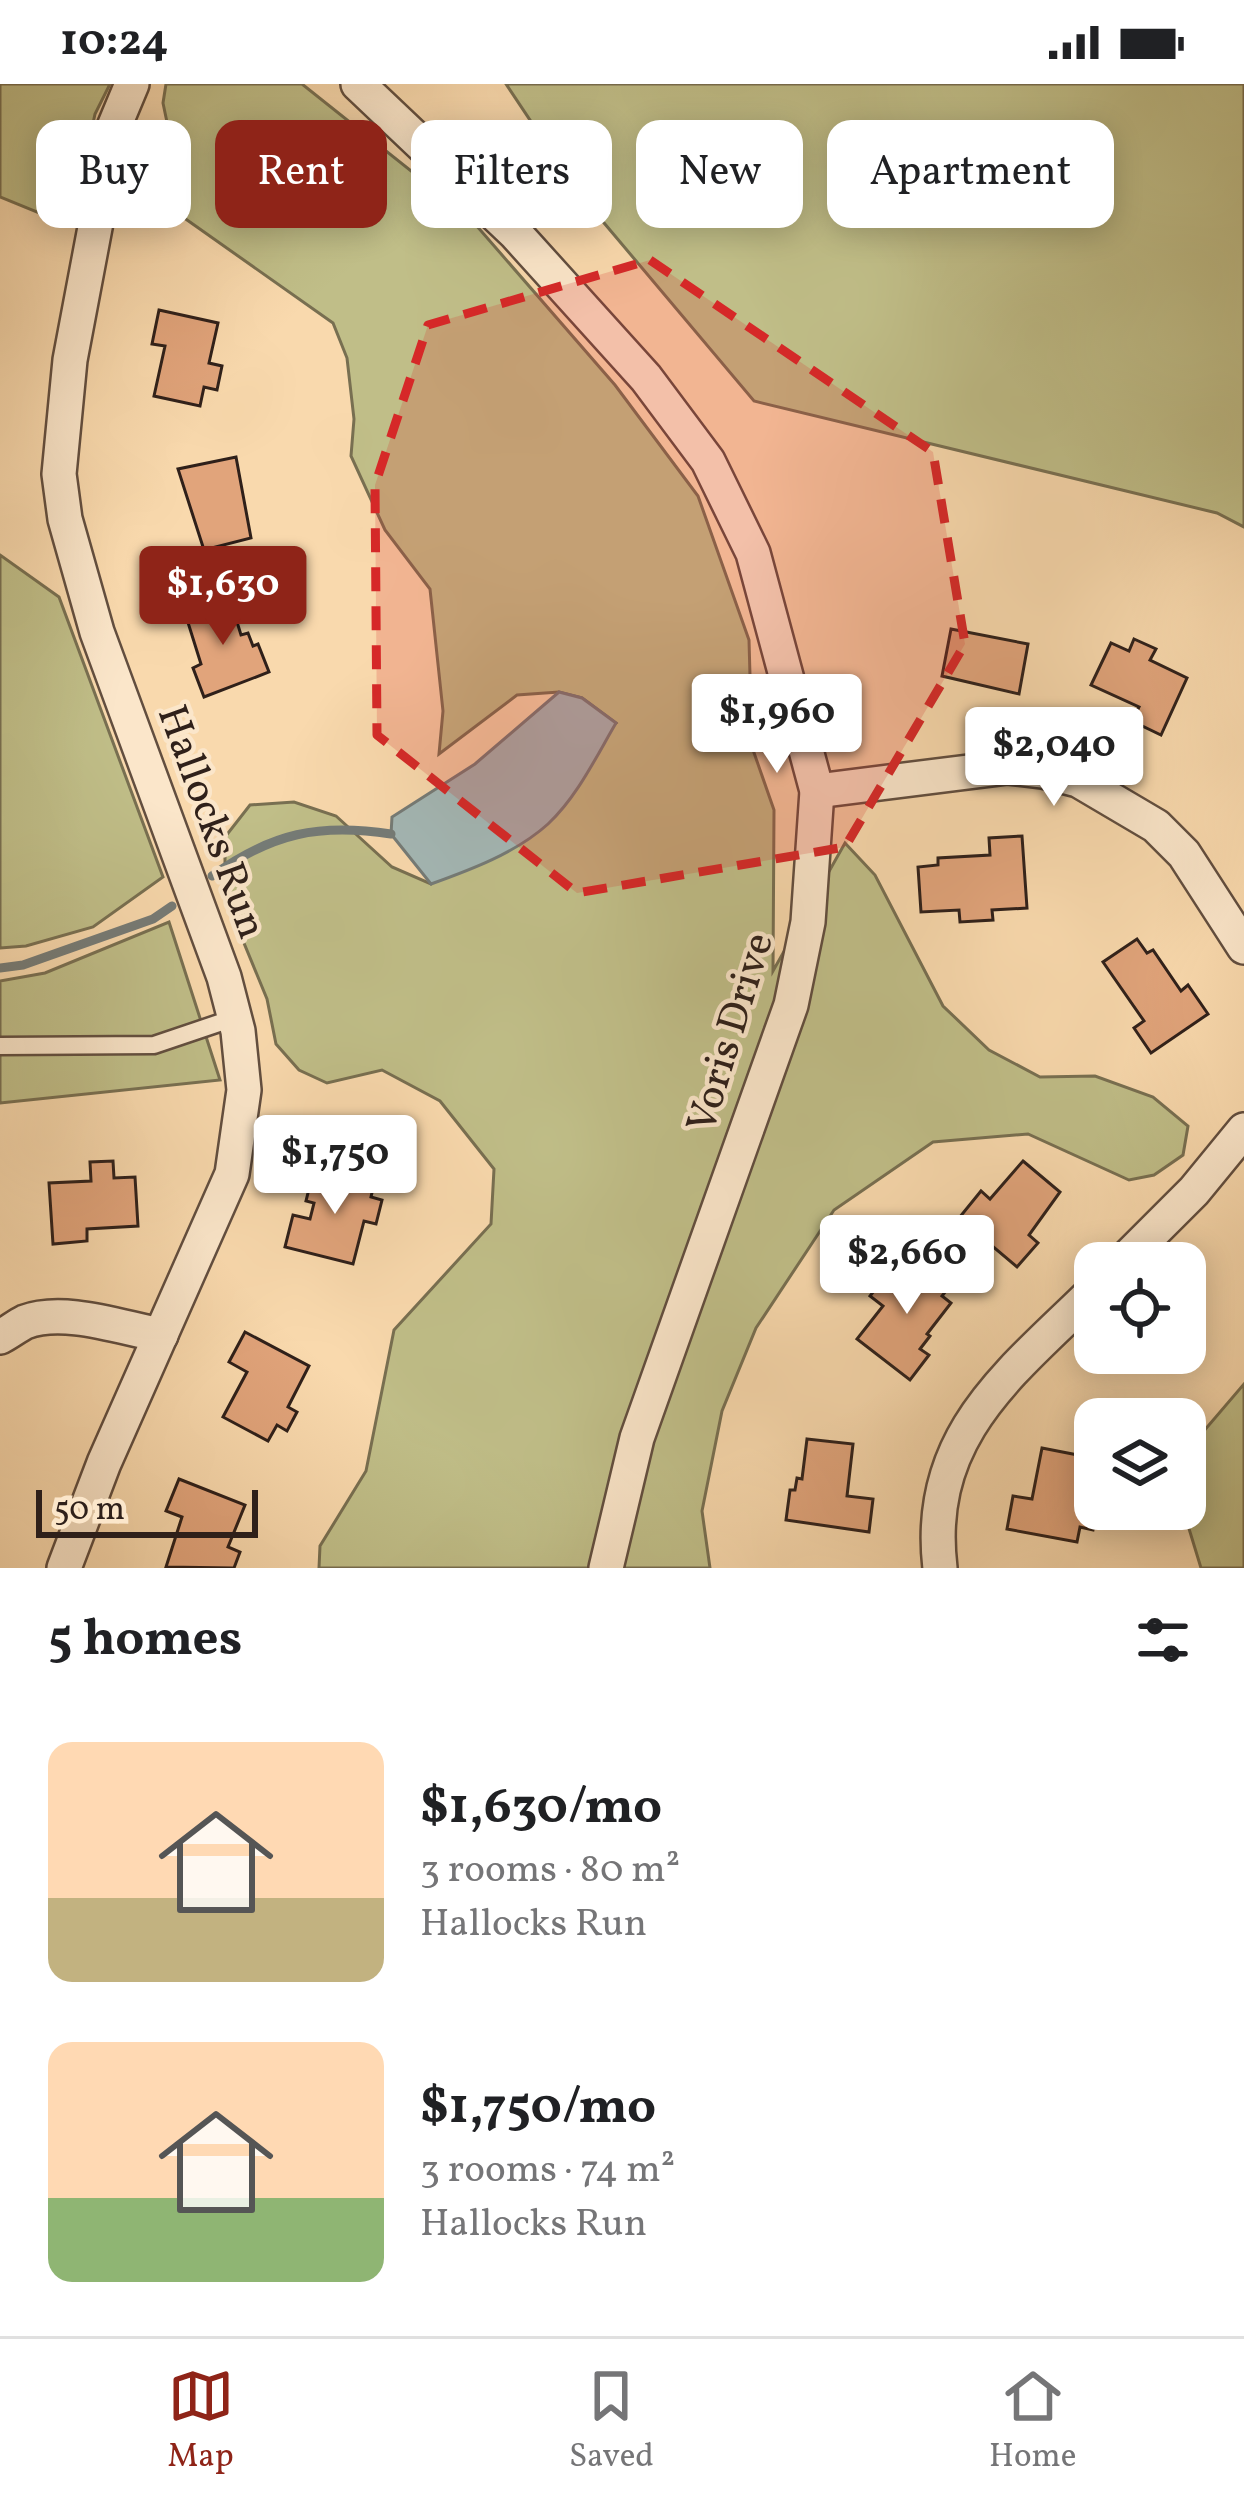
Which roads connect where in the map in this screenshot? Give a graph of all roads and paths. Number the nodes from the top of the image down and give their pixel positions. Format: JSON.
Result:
{"nodes":[{"id":1,"x":132,"y":84,"type":"edge"},
{"id":2,"x":358,"y":84,"type":"edge"},
{"id":3,"x":817,"y":791,"type":"junction"},
{"id":4,"x":1244,"y":947,"type":"edge"},
{"id":5,"x":234,"y":1018,"type":"junction"},
{"id":6,"x":0,"y":1046,"type":"edge"},
{"id":7,"x":1244,"y":1130,"type":"edge"},
{"id":8,"x":1143,"y":1242,"type":"edge"},
{"id":9,"x":1074,"y":1311,"type":"edge"},
{"id":10,"x":161,"y":1335,"type":"junction"},
{"id":11,"x":0,"y":1337,"type":"edge"},
{"id":12,"x":64,"y":1568,"type":"edge"},
{"id":13,"x":606,"y":1568,"type":"edge"},
{"id":14,"x":940,"y":1568,"type":"edge"}],
"edges":[{"from":1,"to":5,"type":"street","name":"Hallocks Run"},
{"from":2,"to":3,"type":"street","name":"Voris Drive"},
{"from":3,"to":4,"type":"street"},
{"from":3,"to":13,"type":"street","name":"Voris Drive"},
{"from":5,"to":6,"type":"lane"},
{"from":5,"to":10,"type":"street","name":"Hallocks Run"},
{"from":7,"to":8,"type":"street"},
{"from":9,"to":14,"type":"street"},
{"from":10,"to":11,"type":"street"},
{"from":10,"to":12,"type":"street","name":"Hallocks Run"}]}
